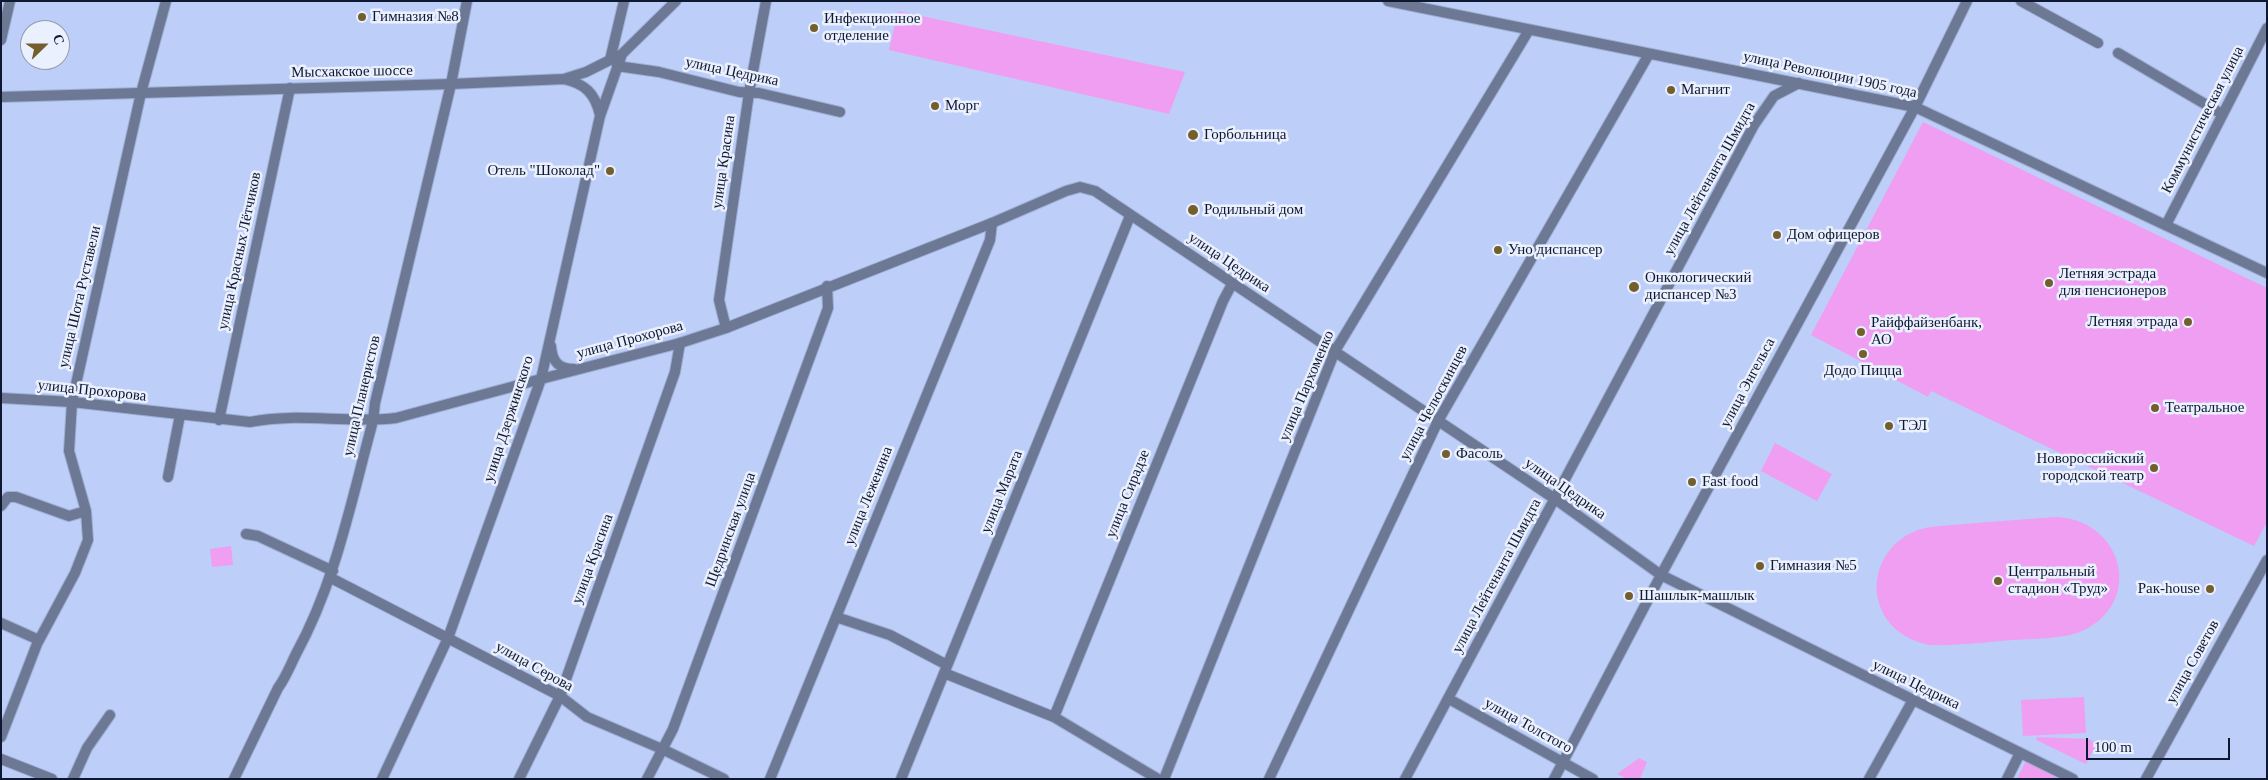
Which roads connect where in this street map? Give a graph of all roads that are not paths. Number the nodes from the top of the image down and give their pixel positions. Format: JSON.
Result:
{"nodes":[{"id":1,"x":10,"y":1,"type":"edge"},
{"id":2,"x":166,"y":1,"type":"edge"},
{"id":3,"x":467,"y":1,"type":"edge"},
{"id":4,"x":624,"y":1,"type":"edge"},
{"id":5,"x":676,"y":1,"type":"edge"},
{"id":6,"x":766,"y":1,"type":"edge"},
{"id":7,"x":1388,"y":1,"type":"edge"},
{"id":8,"x":1967,"y":1,"type":"edge"},
{"id":9,"x":2021,"y":1,"type":"edge"},
{"id":10,"x":1418,"y":4,"type":"edge"},
{"id":11,"x":2267,"y":28,"type":"edge"},
{"id":12,"x":1529,"y":30,"type":"junction"},
{"id":13,"x":1,"y":40,"type":"edge"},
{"id":14,"x":2098,"y":43,"type":"dead end"},
{"id":15,"x":2118,"y":53,"type":"dead end"},
{"id":16,"x":1649,"y":54,"type":"junction"},
{"id":17,"x":614,"y":63,"type":"junction"},
{"id":18,"x":564,"y":79,"type":"junction"},
{"id":19,"x":1799,"y":83,"type":"junction"},
{"id":20,"x":451,"y":84,"type":"junction"},
{"id":21,"x":290,"y":88,"type":"junction"},
{"id":22,"x":141,"y":93,"type":"junction"},
{"id":23,"x":749,"y":93,"type":"junction"},
{"id":24,"x":1,"y":97,"type":"edge"},
{"id":25,"x":1915,"y":107,"type":"junction"},
{"id":26,"x":840,"y":112,"type":"dead end"},
{"id":27,"x":2222,"y":114,"type":"junction"},
{"id":28,"x":600,"y":116,"type":"junction"},
{"id":29,"x":1066,"y":191,"type":"joint"},
{"id":30,"x":1130,"y":216,"type":"junction"},
{"id":31,"x":992,"y":223,"type":"junction"},
{"id":32,"x":2166,"y":225,"type":"junction"},
{"id":33,"x":2267,"y":273,"type":"edge"},
{"id":34,"x":1232,"y":284,"type":"junction"},
{"id":35,"x":827,"y":286,"type":"junction"},
{"id":36,"x":726,"y":328,"type":"junction"},
{"id":37,"x":550,"y":340,"type":"junction"},
{"id":38,"x":680,"y":343,"type":"junction"},
{"id":39,"x":1335,"y":351,"type":"junction"},
{"id":40,"x":581,"y":369,"type":"junction"},
{"id":41,"x":541,"y":379,"type":"junction"},
{"id":42,"x":1,"y":398,"type":"edge"},
{"id":43,"x":72,"y":402,"type":"junction"},
{"id":44,"x":180,"y":416,"type":"junction"},
{"id":45,"x":219,"y":420,"type":"junction"},
{"id":46,"x":373,"y":421,"type":"junction"},
{"id":47,"x":1438,"y":421,"type":"junction"},
{"id":48,"x":168,"y":476,"type":"dead end"},
{"id":49,"x":1555,"y":499,"type":"junction"},
{"id":50,"x":1,"y":506,"type":"edge"},
{"id":51,"x":86,"y":511,"type":"junction"},
{"id":52,"x":246,"y":534,"type":"dead end"},
{"id":53,"x":2267,"y":560,"type":"edge"},
{"id":54,"x":332,"y":574,"type":"junction"},
{"id":55,"x":1661,"y":575,"type":"junction"},
{"id":56,"x":836,"y":617,"type":"junction"},
{"id":57,"x":1,"y":623,"type":"edge"},
{"id":58,"x":448,"y":638,"type":"junction"},
{"id":59,"x":39,"y":640,"type":"junction"},
{"id":60,"x":946,"y":669,"type":"junction"},
{"id":61,"x":560,"y":696,"type":"junction"},
{"id":62,"x":1449,"y":699,"type":"junction"},
{"id":63,"x":1913,"y":700,"type":"junction"},
{"id":64,"x":110,"y":715,"type":"dead end"},
{"id":65,"x":1054,"y":717,"type":"junction"},
{"id":66,"x":1,"y":738,"type":"edge"},
{"id":67,"x":662,"y":749,"type":"junction"},
{"id":68,"x":2020,"y":753,"type":"junction"},
{"id":69,"x":1,"y":759,"type":"edge"},
{"id":70,"x":1563,"y":762,"type":"junction"},
{"id":71,"x":1271,"y":778,"type":"edge"},
{"id":72,"x":52,"y":779,"type":"edge"},
{"id":73,"x":73,"y":779,"type":"edge"},
{"id":74,"x":234,"y":779,"type":"edge"},
{"id":75,"x":382,"y":779,"type":"edge"},
{"id":76,"x":519,"y":779,"type":"edge"},
{"id":77,"x":647,"y":779,"type":"edge"},
{"id":78,"x":724,"y":779,"type":"edge"},
{"id":79,"x":770,"y":779,"type":"edge"},
{"id":80,"x":901,"y":779,"type":"edge"},
{"id":81,"x":1158,"y":779,"type":"edge"},
{"id":82,"x":1164,"y":779,"type":"edge"},
{"id":83,"x":1405,"y":779,"type":"edge"},
{"id":84,"x":1554,"y":779,"type":"edge"},
{"id":85,"x":1593,"y":779,"type":"edge"},
{"id":86,"x":1869,"y":779,"type":"edge"},
{"id":87,"x":2006,"y":779,"type":"edge"},
{"id":88,"x":2073,"y":779,"type":"edge"},
{"id":89,"x":2146,"y":779,"type":"edge"}],
"edges":[{"from":1,"to":13,"type":"street"},
{"from":2,"to":22,"type":"street","name":"улица Шота Руставели"},
{"from":3,"to":20,"type":"street","name":"улица Планеристов"},
{"from":4,"to":17,"type":"street","name":"улица Дзержинского"},
{"from":5,"to":17,"type":"street","name":"улица Дзержинского"},
{"from":6,"to":23,"type":"street","name":"улица Красина"},
{"from":7,"to":10,"type":"street","name":"улица Революции 1905 года"},
{"from":8,"to":25,"type":"street","name":"улица Энгельса"},
{"from":9,"to":14,"type":"street"},
{"from":10,"to":12,"type":"street","name":"улица Революции 1905 года"},
{"from":11,"to":27,"type":"street","name":"Коммунистическая улица"},
{"from":12,"to":16,"type":"street","name":"улица Революции 1905 года"},
{"from":12,"to":39,"type":"street","name":"улица Пархоменко"},
{"from":15,"to":27,"type":"street"},
{"from":16,"to":19,"type":"street","name":"улица Революции 1905 года"},
{"from":16,"to":47,"type":"street","name":"улица Челюскинцев"},
{"from":17,"to":18,"type":"street","name":"Мысхакское шоссе"},
{"from":17,"to":23,"type":"street","name":"улица Цедрика"},
{"from":17,"to":28,"type":"street","name":"улица Дзержинского"},
{"from":18,"to":20,"type":"street","name":"Мысхакское шоссе"},
{"from":18,"to":28,"type":"street"},
{"from":19,"to":25,"type":"street","name":"улица Революции 1905 года"},
{"from":19,"to":49,"type":"street","name":"улица Лейтенанта Шмидта"},
{"from":20,"to":21,"type":"street","name":"Мысхакское шоссе"},
{"from":20,"to":46,"type":"street","name":"улица Планеристов"},
{"from":21,"to":22,"type":"street","name":"Мысхакское шоссе"},
{"from":21,"to":45,"type":"street","name":"улица Красных Лётчиков"},
{"from":22,"to":24,"type":"street","name":"Мысхакское шоссе"},
{"from":22,"to":43,"type":"street","name":"улица Шота Руставели"},
{"from":23,"to":26,"type":"street","name":"улица Цедрика"},
{"from":23,"to":36,"type":"street","name":"улица Красина"},
{"from":25,"to":32,"type":"street","name":"улица Революции 1905 года"},
{"from":25,"to":55,"type":"street","name":"улица Энгельса"},
{"from":27,"to":32,"type":"street","name":"Коммунистическая улица"},
{"from":28,"to":37,"type":"street","name":"улица Дзержинского"},
{"from":29,"to":30,"type":"street","name":"улица Цедрика"},
{"from":29,"to":31,"type":"street","name":"улица Прохорова"},
{"from":30,"to":34,"type":"street","name":"улица Цедрика"},
{"from":30,"to":60,"type":"street","name":"улица Марата"},
{"from":31,"to":35,"type":"street","name":"улица Прохорова"},
{"from":31,"to":56,"type":"street","name":"улица Леженина"},
{"from":32,"to":33,"type":"street","name":"улица Революции 1905 года"},
{"from":34,"to":39,"type":"street","name":"улица Цедрика"},
{"from":34,"to":65,"type":"street","name":"улица Сирадзе"},
{"from":35,"to":36,"type":"street","name":"улица Прохорова"},
{"from":35,"to":67,"type":"street","name":"Щедринская улица"},
{"from":36,"to":38,"type":"street","name":"улица Прохорова"},
{"from":37,"to":40,"type":"street"},
{"from":37,"to":41,"type":"street","name":"улица Дзержинского"},
{"from":38,"to":40,"type":"street","name":"улица Прохорова"},
{"from":38,"to":61,"type":"street","name":"улица Красина"},
{"from":39,"to":47,"type":"street","name":"улица Цедрика"},
{"from":39,"to":82,"type":"street","name":"улица Пархоменко"},
{"from":40,"to":41,"type":"street","name":"улица Прохорова"},
{"from":41,"to":46,"type":"street","name":"улица Прохорова"},
{"from":41,"to":58,"type":"street","name":"улица Дзержинского"},
{"from":42,"to":43,"type":"street","name":"улица Прохорова"},
{"from":43,"to":44,"type":"street","name":"улица Прохорова"},
{"from":43,"to":51,"type":"street","name":"улица Шота Руставели"},
{"from":44,"to":45,"type":"street","name":"улица Прохорова"},
{"from":44,"to":48,"type":"street"},
{"from":45,"to":46,"type":"street","name":"улица Прохорова"},
{"from":46,"to":54,"type":"street","name":"улица Планеристов"},
{"from":47,"to":49,"type":"street","name":"улица Цедрика"},
{"from":47,"to":71,"type":"street","name":"улица Челюскинцев"},
{"from":49,"to":55,"type":"street","name":"улица Цедрика"},
{"from":49,"to":62,"type":"street","name":"улица Лейтенанта Шмидта"},
{"from":50,"to":51,"type":"street"},
{"from":51,"to":59,"type":"street","name":"улица Шота Руставели"},
{"from":52,"to":54,"type":"street","name":"улица Серова"},
{"from":53,"to":89,"type":"street","name":"улица Советов"},
{"from":54,"to":58,"type":"street","name":"улица Серова"},
{"from":54,"to":74,"type":"street","name":"улица Планеристов"},
{"from":55,"to":63,"type":"street","name":"улица Цедрика"},
{"from":55,"to":70,"type":"street","name":"улица Энгельса"},
{"from":56,"to":60,"type":"street"},
{"from":56,"to":79,"type":"street","name":"улица Леженина"},
{"from":57,"to":59,"type":"street"},
{"from":58,"to":61,"type":"street","name":"улица Серова"},
{"from":58,"to":75,"type":"street","name":"улица Дзержинского"},
{"from":59,"to":66,"type":"street","name":"улица Шота Руставели"},
{"from":60,"to":65,"type":"street"},
{"from":60,"to":80,"type":"street","name":"улица Марата"},
{"from":61,"to":67,"type":"street","name":"улица Серова"},
{"from":61,"to":76,"type":"street","name":"улица Красина"},
{"from":62,"to":70,"type":"street","name":"улица Толстого"},
{"from":62,"to":83,"type":"street","name":"улица Лейтенанта Шмидта"},
{"from":63,"to":68,"type":"street","name":"улица Цедрика"},
{"from":63,"to":86,"type":"street"},
{"from":64,"to":73,"type":"street"},
{"from":65,"to":81,"type":"street"},
{"from":67,"to":77,"type":"street","name":"Щедринская улица"},
{"from":67,"to":78,"type":"street","name":"улица Серова"},
{"from":68,"to":87,"type":"street"},
{"from":68,"to":88,"type":"street","name":"улица Цедрика"},
{"from":69,"to":72,"type":"street"},
{"from":70,"to":84,"type":"street","name":"улица Энгельса"},
{"from":70,"to":85,"type":"street","name":"улица Толстого"}]}
